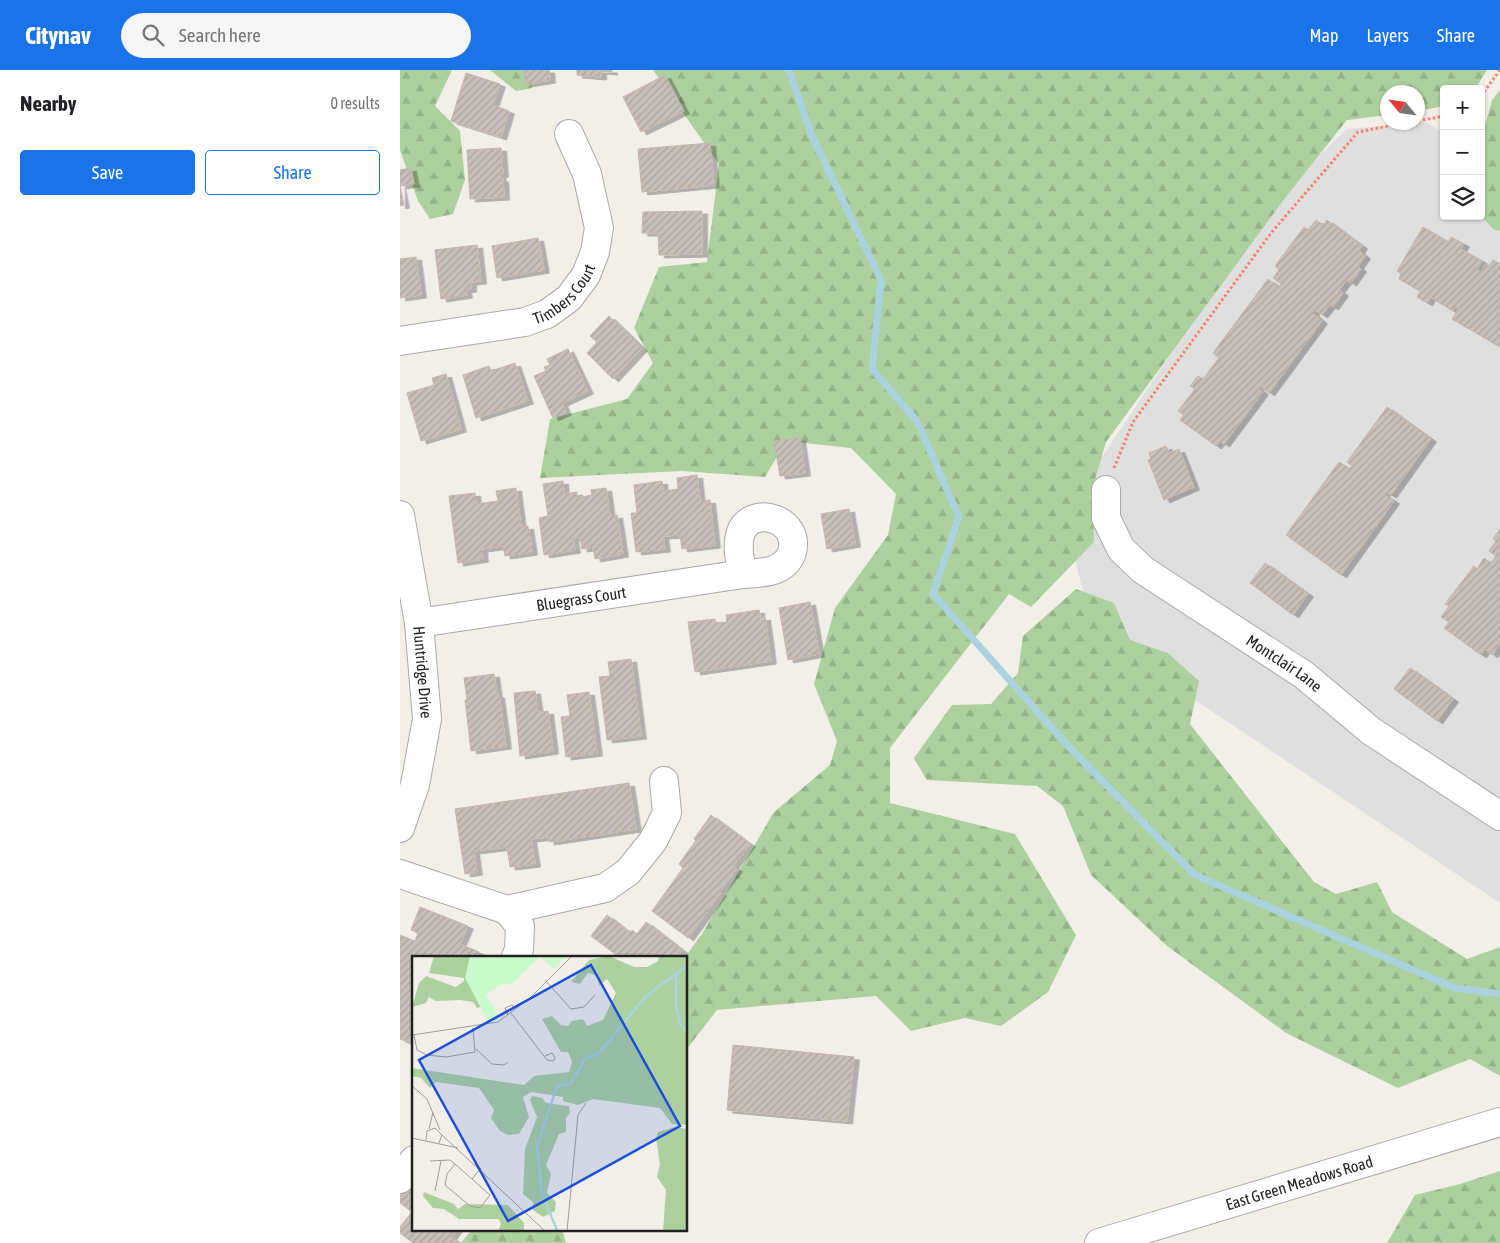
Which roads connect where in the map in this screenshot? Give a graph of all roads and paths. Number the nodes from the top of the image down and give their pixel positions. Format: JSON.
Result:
{"nodes":[{"id":1,"x":1500,"y":70,"type":"edge"},
{"id":2,"x":1485,"y":91,"type":"edge"},
{"id":3,"x":1440,"y":117,"type":"edge"},
{"id":4,"x":1425,"y":120,"type":"edge"},
{"id":5,"x":1380,"y":128,"type":"edge"},
{"id":6,"x":569,"y":134,"type":"dead end"},
{"id":7,"x":400,"y":341,"type":"edge"},
{"id":8,"x":1106,"y":490,"type":"joint"},
{"id":9,"x":400,"y":515,"type":"edge"},
{"id":10,"x":743,"y":574,"type":"dead end"},
{"id":11,"x":407,"y":592,"type":"edge"},
{"id":12,"x":413,"y":639,"type":"edge"},
{"id":13,"x":664,"y":781,"type":"dead end"},
{"id":14,"x":1500,"y":816,"type":"edge"},
{"id":15,"x":400,"y":828,"type":"edge"},
{"id":16,"x":400,"y":874,"type":"edge"},
{"id":17,"x":507,"y":910,"type":"junction"},
{"id":18,"x":516,"y":956,"type":"edge"},
{"id":19,"x":1500,"y":1122,"type":"edge"},
{"id":20,"x":412,"y":1163,"type":"edge"},
{"id":21,"x":400,"y":1179,"type":"edge"},
{"id":22,"x":1147,"y":1236,"type":"edge"},
{"id":23,"x":1099,"y":1243,"type":"edge"}],
"edges":[{"from":1,"to":2,"type":"path"},
{"from":3,"to":4,"type":"path"},
{"from":5,"to":8,"type":"path"},
{"from":6,"to":7,"type":"street","name":"Timbers Court"},
{"from":8,"to":14,"type":"street","name":"Montclair Lane"},
{"from":9,"to":11,"type":"street","name":"Huntridge Drive"},
{"from":10,"to":12,"type":"street","name":"Bluegrass Court"},
{"from":11,"to":12,"type":"street","name":"Huntridge Drive"},
{"from":12,"to":15,"type":"street","name":"Huntridge Drive"},
{"from":13,"to":17,"type":"street"},
{"from":16,"to":17,"type":"street"},
{"from":17,"to":18,"type":"street"},
{"from":19,"to":22,"type":"street","name":"East Green Meadows Road"},
{"from":20,"to":21,"type":"street"},
{"from":22,"to":23,"type":"street","name":"East Green Meadows Road"}]}
